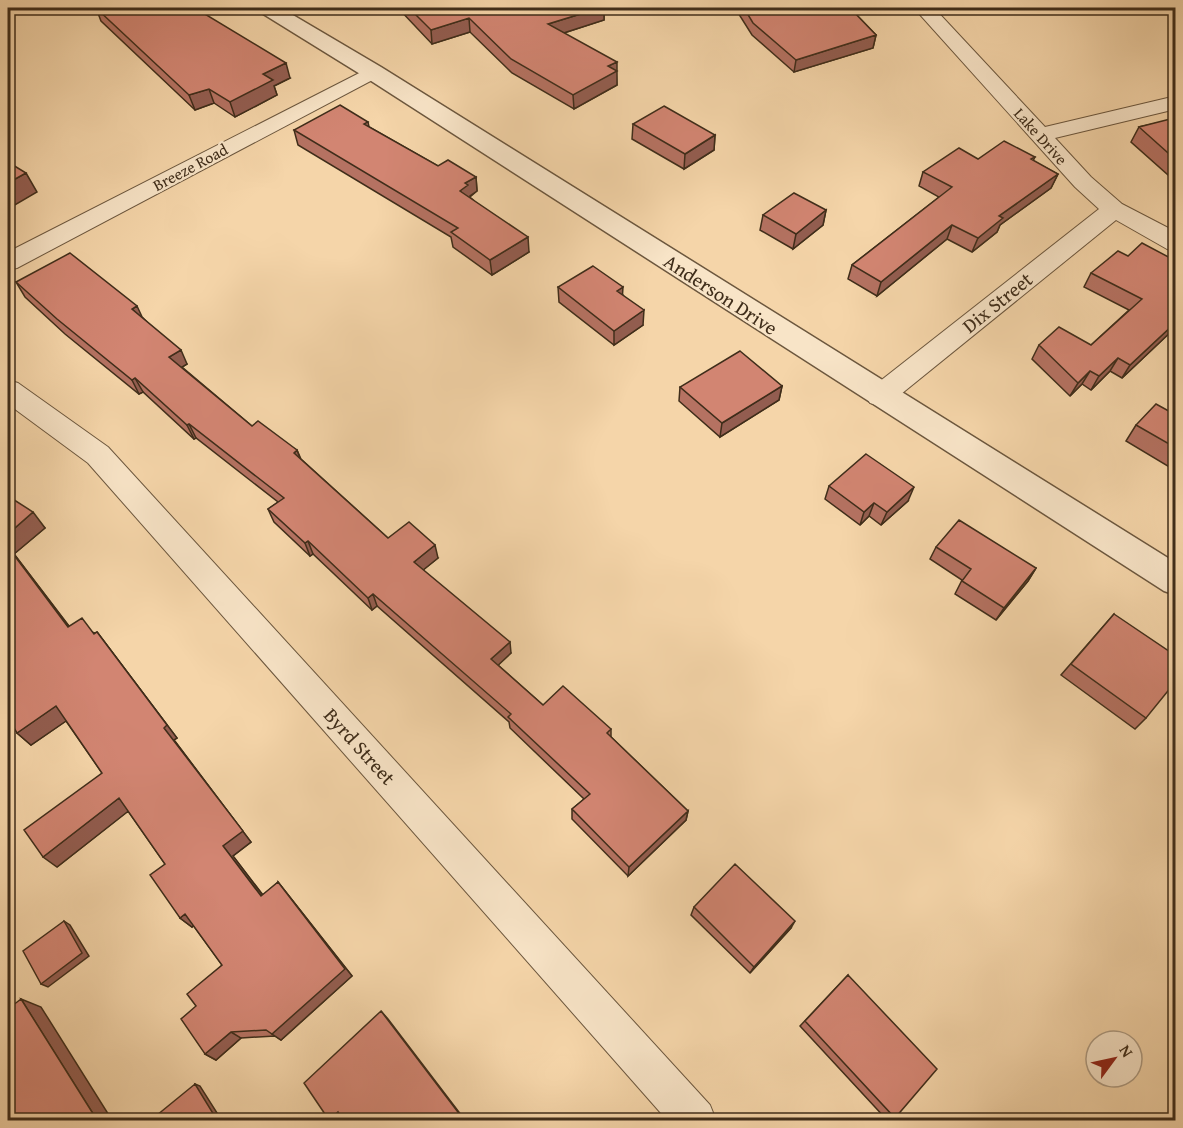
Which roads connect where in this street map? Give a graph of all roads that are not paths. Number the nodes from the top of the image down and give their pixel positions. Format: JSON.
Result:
{"nodes":[{"id":1,"x":267,"y":8,"type":"edge"},
{"id":2,"x":924,"y":8,"type":"edge"},
{"id":3,"x":373,"y":72,"type":"junction"},
{"id":4,"x":1176,"y":102,"type":"edge"},
{"id":5,"x":1040,"y":135,"type":"junction"},
{"id":6,"x":1114,"y":209,"type":"junction"},
{"id":7,"x":1176,"y":243,"type":"edge"},
{"id":8,"x":8,"y":262,"type":"edge"},
{"id":9,"x":8,"y":390,"type":"edge"},
{"id":10,"x":880,"y":396,"type":"junction"},
{"id":11,"x":1176,"y":581,"type":"edge"},
{"id":12,"x":695,"y":1120,"type":"edge"}],
"edges":[{"from":1,"to":3,"type":"street","name":"Anderson Drive"},
{"from":2,"to":5,"type":"street","name":"Lake Drive"},
{"from":3,"to":8,"type":"street","name":"Breeze Road"},
{"from":3,"to":10,"type":"street","name":"Anderson Drive"},
{"from":4,"to":5,"type":"street"},
{"from":5,"to":6,"type":"street","name":"Lake Drive"},
{"from":6,"to":7,"type":"street","name":"Lake Drive"},
{"from":6,"to":10,"type":"street","name":"Dix Street"},
{"from":9,"to":12,"type":"street","name":"Byrd Street"},
{"from":10,"to":11,"type":"street","name":"Anderson Drive"}]}
